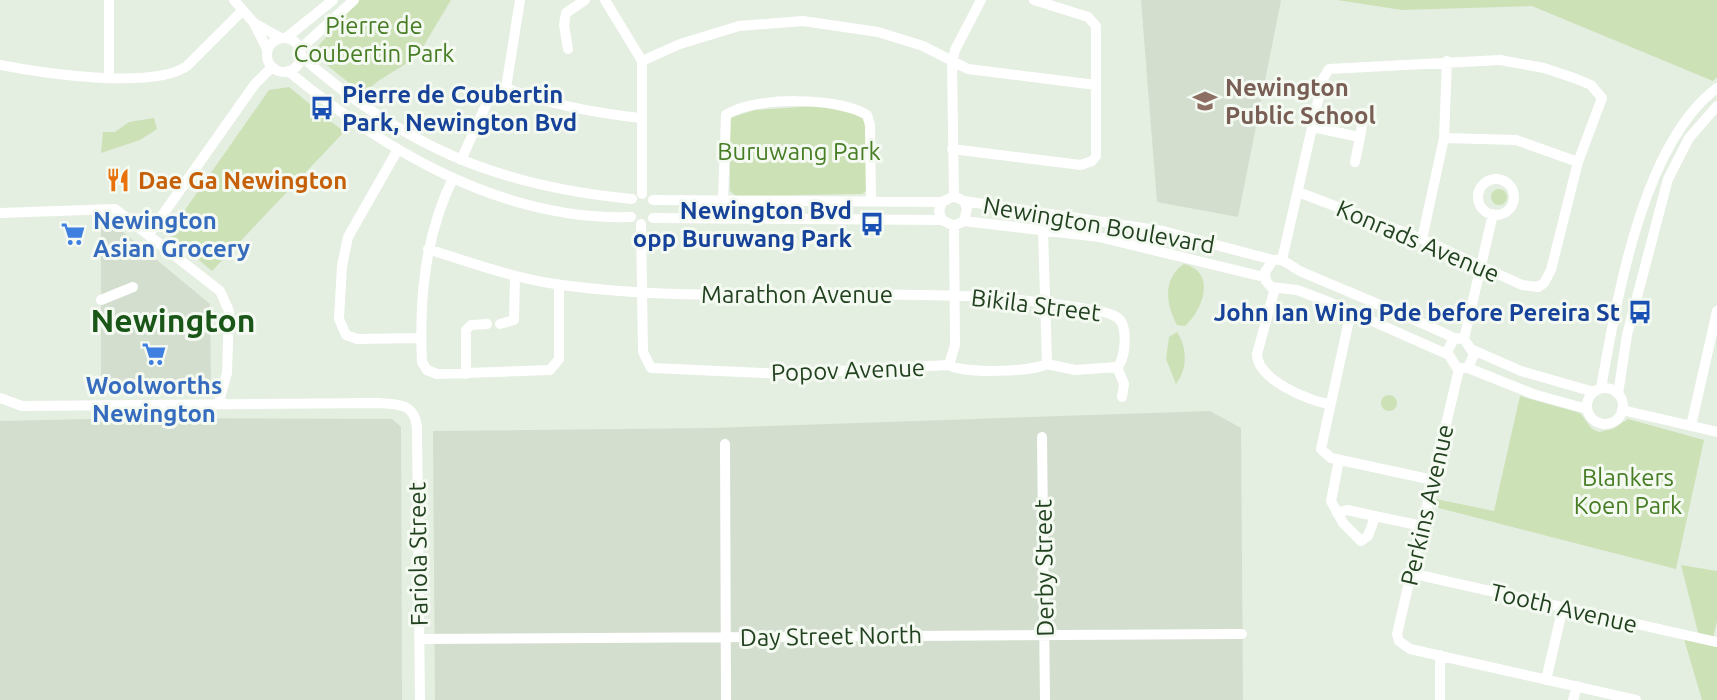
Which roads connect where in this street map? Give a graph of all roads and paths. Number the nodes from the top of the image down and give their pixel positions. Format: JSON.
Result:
{"nodes":[{"id":1,"x":109,"y":0,"type":"edge"},
{"id":2,"x":234,"y":0,"type":"edge"},
{"id":3,"x":333,"y":0,"type":"edge"},
{"id":4,"x":354,"y":0,"type":"edge"},
{"id":5,"x":520,"y":0,"type":"edge"},
{"id":6,"x":585,"y":0,"type":"edge"},
{"id":7,"x":605,"y":0,"type":"edge"},
{"id":8,"x":981,"y":0,"type":"edge"},
{"id":9,"x":1034,"y":0,"type":"edge"},
{"id":10,"x":243,"y":10,"type":"junction"},
{"id":11,"x":254,"y":23,"type":"junction"},
{"id":12,"x":284,"y":38,"type":"junction"},
{"id":13,"x":267,"y":49,"type":"junction"},
{"id":14,"x":568,"y":49,"type":"dead end"},
{"id":15,"x":300,"y":53,"type":"junction"},
{"id":16,"x":642,"y":61,"type":"junction"},
{"id":17,"x":1447,"y":61,"type":"junction"},
{"id":18,"x":952,"y":62,"type":"junction"},
{"id":19,"x":0,"y":65,"type":"edge"},
{"id":20,"x":272,"y":67,"type":"junction"},
{"id":21,"x":288,"y":71,"type":"junction"},
{"id":22,"x":109,"y":77,"type":"junction"},
{"id":23,"x":1096,"y":85,"type":"junction"},
{"id":24,"x":506,"y":88,"type":"junction"},
{"id":25,"x":1717,"y":88,"type":"edge"},
{"id":26,"x":1717,"y":106,"type":"edge"},
{"id":27,"x":1364,"y":113,"type":"dead end"},
{"id":28,"x":641,"y":118,"type":"junction"},
{"id":29,"x":1312,"y":127,"type":"junction"},
{"id":30,"x":1360,"y":137,"type":"junction"},
{"id":31,"x":1444,"y":138,"type":"junction"},
{"id":32,"x":952,"y":149,"type":"junction"},
{"id":33,"x":397,"y":151,"type":"junction"},
{"id":34,"x":461,"y":160,"type":"junction"},
{"id":35,"x":1355,"y":162,"type":"dead end"},
{"id":36,"x":1578,"y":162,"type":"junction"},
{"id":37,"x":453,"y":178,"type":"junction"},
{"id":38,"x":1298,"y":192,"type":"junction"},
{"id":39,"x":642,"y":198,"type":"junction"},
{"id":40,"x":959,"y":199,"type":"junction"},
{"id":41,"x":723,"y":200,"type":"junction"},
{"id":42,"x":871,"y":201,"type":"junction"},
{"id":43,"x":942,"y":202,"type":"junction"},
{"id":44,"x":0,"y":213,"type":"edge"},
{"id":45,"x":1493,"y":214,"type":"dead end"},
{"id":46,"x":631,"y":217,"type":"junction"},
{"id":47,"x":653,"y":218,"type":"junction"},
{"id":48,"x":942,"y":220,"type":"junction"},
{"id":49,"x":959,"y":223,"type":"junction"},
{"id":50,"x":641,"y":224,"type":"junction"},
{"id":51,"x":1043,"y":229,"type":"junction"},
{"id":52,"x":149,"y":234,"type":"junction"},
{"id":53,"x":1422,"y":239,"type":"junction"},
{"id":54,"x":428,"y":249,"type":"junction"},
{"id":55,"x":1282,"y":262,"type":"junction"},
{"id":56,"x":1481,"y":268,"type":"junction"},
{"id":57,"x":515,"y":276,"type":"junction"},
{"id":58,"x":1265,"y":277,"type":"junction"},
{"id":59,"x":559,"y":285,"type":"junction"},
{"id":60,"x":133,"y":287,"type":"dead end"},
{"id":61,"x":1279,"y":288,"type":"junction"},
{"id":62,"x":642,"y":293,"type":"junction"},
{"id":63,"x":953,"y":295,"type":"junction"},
{"id":64,"x":101,"y":300,"type":"dead end"},
{"id":65,"x":1045,"y":303,"type":"junction"},
{"id":66,"x":1351,"y":311,"type":"junction"},
{"id":67,"x":1717,"y":311,"type":"edge"},
{"id":68,"x":487,"y":324,"type":"dead end"},
{"id":69,"x":500,"y":324,"type":"dead end"},
{"id":70,"x":1714,"y":333,"type":"edge"},
{"id":71,"x":421,"y":338,"type":"junction"},
{"id":72,"x":1459,"y":338,"type":"junction"},
{"id":73,"x":1473,"y":351,"type":"junction"},
{"id":74,"x":1448,"y":355,"type":"junction"},
{"id":75,"x":949,"y":365,"type":"junction"},
{"id":76,"x":1048,"y":365,"type":"junction"},
{"id":77,"x":1117,"y":367,"type":"junction"},
{"id":78,"x":1463,"y":368,"type":"junction"},
{"id":79,"x":466,"y":374,"type":"junction"},
{"id":80,"x":0,"y":390,"type":"edge"},
{"id":81,"x":1598,"y":390,"type":"junction"},
{"id":82,"x":221,"y":391,"type":"junction"},
{"id":83,"x":1618,"y":394,"type":"junction"},
{"id":84,"x":1122,"y":397,"type":"dead end"},
{"id":85,"x":4,"y":400,"type":"edge"},
{"id":86,"x":208,"y":401,"type":"junction"},
{"id":87,"x":191,"y":404,"type":"junction"},
{"id":88,"x":222,"y":404,"type":"junction"},
{"id":89,"x":1329,"y":404,"type":"junction"},
{"id":90,"x":1587,"y":409,"type":"junction"},
{"id":91,"x":1622,"y":410,"type":"junction"},
{"id":92,"x":1691,"y":426,"type":"junction"},
{"id":93,"x":1717,"y":432,"type":"edge"},
{"id":94,"x":1042,"y":437,"type":"dead end"},
{"id":95,"x":725,"y":444,"type":"dead end"},
{"id":96,"x":1339,"y":460,"type":"junction"},
{"id":97,"x":1433,"y":481,"type":"junction"},
{"id":98,"x":1337,"y":513,"type":"junction"},
{"id":99,"x":1375,"y":517,"type":"junction"},
{"id":100,"x":1422,"y":526,"type":"junction"},
{"id":101,"x":1410,"y":573,"type":"junction"},
{"id":102,"x":1563,"y":607,"type":"junction"},
{"id":103,"x":1045,"y":634,"type":"junction"},
{"id":104,"x":1242,"y":634,"type":"dead end"},
{"id":105,"x":726,"y":637,"type":"junction"},
{"id":106,"x":419,"y":639,"type":"junction"},
{"id":107,"x":1717,"y":642,"type":"edge"},
{"id":108,"x":1440,"y":655,"type":"junction"},
{"id":109,"x":1546,"y":680,"type":"junction"},
{"id":110,"x":1577,"y":686,"type":"junction"},
{"id":111,"x":420,"y":700,"type":"edge"},
{"id":112,"x":726,"y":700,"type":"edge"},
{"id":113,"x":1045,"y":700,"type":"edge"},
{"id":114,"x":1440,"y":700,"type":"edge"},
{"id":115,"x":1573,"y":700,"type":"edge"},
{"id":116,"x":1636,"y":700,"type":"edge"}],
"edges":[{"from":1,"to":22,"type":"street"},
{"from":2,"to":10,"type":"street"},
{"from":3,"to":12,"type":"street"},
{"from":4,"to":15,"type":"street"},
{"from":5,"to":24,"type":"street"},
{"from":6,"to":14,"type":"street"},
{"from":7,"to":16,"type":"street"},
{"from":8,"to":18,"type":"street"},
{"from":9,"to":23,"type":"street"},
{"from":10,"to":11,"type":"street"},
{"from":10,"to":22,"type":"street"},
{"from":11,"to":12,"type":"street"},
{"from":11,"to":13,"type":"street"},
{"from":12,"to":13,"type":"street"},
{"from":12,"to":15,"type":"street"},
{"from":13,"to":20,"type":"street"},
{"from":15,"to":21,"type":"street"},
{"from":15,"to":34,"type":"street"},
{"from":16,"to":18,"type":"street"},
{"from":16,"to":28,"type":"street"},
{"from":17,"to":29,"type":"street"},
{"from":17,"to":31,"type":"street"},
{"from":17,"to":36,"type":"street"},
{"from":18,"to":23,"type":"street"},
{"from":18,"to":32,"type":"street"},
{"from":19,"to":22,"type":"street"},
{"from":20,"to":21,"type":"street"},
{"from":20,"to":52,"type":"street"},
{"from":21,"to":33,"type":"street"},
{"from":23,"to":32,"type":"street"},
{"from":24,"to":28,"type":"street"},
{"from":24,"to":34,"type":"street"},
{"from":25,"to":81,"type":"street"},
{"from":26,"to":83,"type":"street"},
{"from":27,"to":30,"type":"street"},
{"from":28,"to":39,"type":"street"},
{"from":29,"to":30,"type":"street"},
{"from":29,"to":38,"type":"street"},
{"from":30,"to":35,"type":"street"},
{"from":31,"to":36,"type":"street"},
{"from":31,"to":53,"type":"street"},
{"from":32,"to":40,"type":"street"},
{"from":33,"to":37,"type":"street"},
{"from":33,"to":71,"type":"street"},
{"from":34,"to":39,"type":"street"},
{"from":36,"to":56,"type":"street","name":"Konrads Avenue"},
{"from":37,"to":46,"type":"street"},
{"from":37,"to":54,"type":"street"},
{"from":38,"to":53,"type":"street","name":"Konrads Avenue"},
{"from":38,"to":55,"type":"street"},
{"from":39,"to":41,"type":"street"},
{"from":39,"to":46,"type":"street"},
{"from":39,"to":47,"type":"street"},
{"from":40,"to":43,"type":"street"},
{"from":40,"to":49,"type":"street"},
{"from":40,"to":55,"type":"street","name":"Newington Boulevard"},
{"from":41,"to":42,"type":"street"},
{"from":41,"to":42,"type":"street"},
{"from":42,"to":43,"type":"street"},
{"from":43,"to":48,"type":"street"},
{"from":44,"to":52,"type":"street"},
{"from":45,"to":56,"type":"street"},
{"from":46,"to":50,"type":"street"},
{"from":47,"to":48,"type":"street"},
{"from":47,"to":50,"type":"street"},
{"from":48,"to":49,"type":"street"},
{"from":49,"to":51,"type":"street","name":"Newington Boulevard"},
{"from":49,"to":63,"type":"street"},
{"from":50,"to":62,"type":"street"},
{"from":51,"to":58,"type":"street","name":"Newington Boulevard"},
{"from":51,"to":65,"type":"street"},
{"from":52,"to":82,"type":"street"},
{"from":53,"to":56,"type":"street","name":"Konrads Avenue"},
{"from":54,"to":57,"type":"street","name":"Marathon Avenue"},
{"from":54,"to":71,"type":"street"},
{"from":55,"to":58,"type":"street"},
{"from":55,"to":61,"type":"street"},
{"from":55,"to":72,"type":"street","name":"Newington Boulevard"},
{"from":56,"to":72,"type":"street"},
{"from":57,"to":59,"type":"street","name":"Marathon Avenue"},
{"from":57,"to":69,"type":"street"},
{"from":58,"to":61,"type":"street"},
{"from":59,"to":62,"type":"street","name":"Marathon Avenue"},
{"from":59,"to":79,"type":"street"},
{"from":60,"to":64,"type":"street"},
{"from":61,"to":66,"type":"street"},
{"from":61,"to":89,"type":"street"},
{"from":62,"to":63,"type":"street","name":"Marathon Avenue"},
{"from":62,"to":75,"type":"street","name":"Popov Avenue"},
{"from":63,"to":65,"type":"street","name":"Bikila Street"},
{"from":63,"to":75,"type":"street"},
{"from":65,"to":76,"type":"street"},
{"from":65,"to":77,"type":"street","name":"Bikila Street"},
{"from":66,"to":74,"type":"street"},
{"from":66,"to":89,"type":"street"},
{"from":67,"to":70,"type":"street"},
{"from":68,"to":79,"type":"street"},
{"from":70,"to":92,"type":"street"},
{"from":71,"to":79,"type":"street"},
{"from":72,"to":73,"type":"street"},
{"from":72,"to":74,"type":"street"},
{"from":73,"to":78,"type":"street"},
{"from":73,"to":81,"type":"street"},
{"from":74,"to":78,"type":"street"},
{"from":75,"to":76,"type":"street","name":"Popov Avenue"},
{"from":76,"to":77,"type":"street","name":"Popov Avenue"},
{"from":77,"to":84,"type":"street"},
{"from":78,"to":90,"type":"street"},
{"from":78,"to":97,"type":"street","name":"Perkins Avenue"},
{"from":80,"to":85,"type":"street"},
{"from":81,"to":83,"type":"street"},
{"from":81,"to":90,"type":"street"},
{"from":82,"to":86,"type":"street"},
{"from":82,"to":88,"type":"street"},
{"from":83,"to":91,"type":"street"},
{"from":85,"to":87,"type":"street"},
{"from":86,"to":87,"type":"street"},
{"from":86,"to":88,"type":"street"},
{"from":87,"to":88,"type":"street"},
{"from":88,"to":106,"type":"street","name":"Fariola Street"},
{"from":89,"to":96,"type":"street"},
{"from":90,"to":91,"type":"street"},
{"from":91,"to":92,"type":"street"},
{"from":92,"to":93,"type":"street"},
{"from":94,"to":103,"type":"street","name":"Derby Street"},
{"from":95,"to":105,"type":"street"},
{"from":96,"to":97,"type":"street"},
{"from":96,"to":98,"type":"street"},
{"from":97,"to":100,"type":"street","name":"Perkins Avenue"},
{"from":98,"to":99,"type":"street"},
{"from":98,"to":99,"type":"street"},
{"from":99,"to":100,"type":"street"},
{"from":100,"to":101,"type":"street","name":"Perkins Avenue"},
{"from":101,"to":102,"type":"street","name":"Tooth Avenue"},
{"from":101,"to":108,"type":"street","name":"Perkins Avenue"},
{"from":102,"to":107,"type":"street","name":"Tooth Avenue"},
{"from":102,"to":109,"type":"street"},
{"from":103,"to":104,"type":"street","name":"Day Street North"},
{"from":103,"to":105,"type":"street","name":"Day Street North"},
{"from":103,"to":113,"type":"street","name":"Derby Street"},
{"from":105,"to":106,"type":"street","name":"Day Street North"},
{"from":105,"to":112,"type":"street"},
{"from":106,"to":111,"type":"street","name":"Fariola Street"},
{"from":108,"to":109,"type":"street"},
{"from":108,"to":114,"type":"street"},
{"from":109,"to":110,"type":"street"},
{"from":110,"to":115,"type":"street"},
{"from":110,"to":116,"type":"street"}]}
